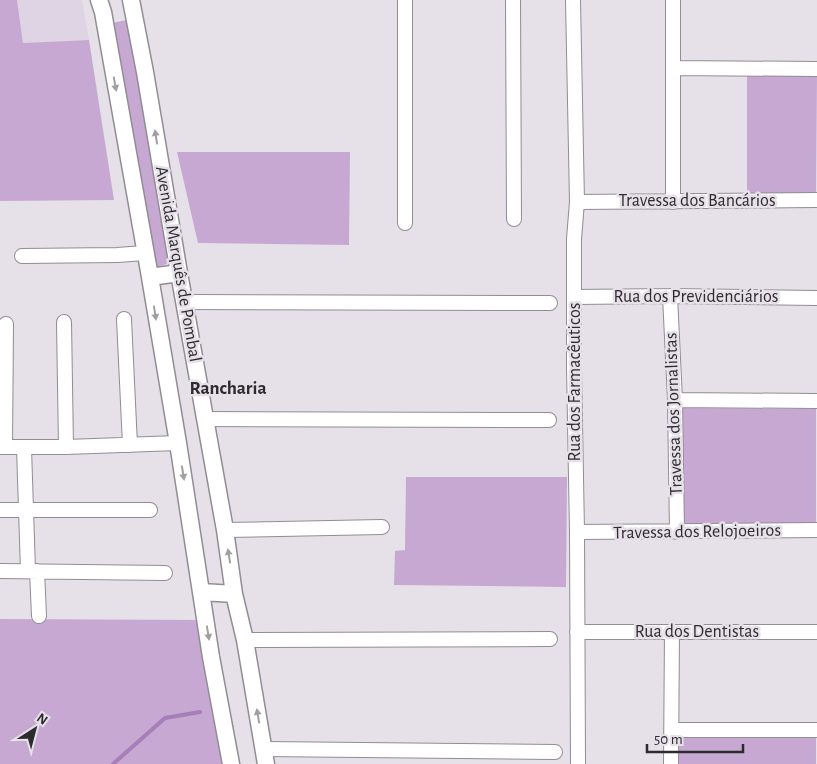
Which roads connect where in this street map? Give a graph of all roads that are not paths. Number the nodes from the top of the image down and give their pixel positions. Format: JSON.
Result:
{"nodes":[{"id":1,"x":99,"y":0,"type":"edge"},
{"id":2,"x":131,"y":0,"type":"edge"},
{"id":3,"x":405,"y":0,"type":"edge"},
{"id":4,"x":513,"y":0,"type":"edge"},
{"id":5,"x":573,"y":0,"type":"edge"},
{"id":6,"x":673,"y":0,"type":"edge"},
{"id":7,"x":673,"y":68,"type":"junction"},
{"id":8,"x":817,"y":69,"type":"edge"},
{"id":9,"x":817,"y":200,"type":"edge"},
{"id":10,"x":577,"y":202,"type":"junction"},
{"id":11,"x":673,"y":202,"type":"junction"},
{"id":12,"x":514,"y":219,"type":"dead end"},
{"id":13,"x":405,"y":223,"type":"dead end"},
{"id":14,"x":145,"y":253,"type":"junction"},
{"id":15,"x":22,"y":256,"type":"dead end"},
{"id":16,"x":179,"y":273,"type":"junction"},
{"id":17,"x":150,"y":277,"type":"junction"},
{"id":18,"x":670,"y":296,"type":"junction"},
{"id":19,"x":575,"y":297,"type":"junction"},
{"id":20,"x":817,"y":298,"type":"edge"},
{"id":21,"x":185,"y":302,"type":"junction"},
{"id":22,"x":550,"y":303,"type":"dead end"},
{"id":23,"x":124,"y":319,"type":"dead end"},
{"id":24,"x":64,"y":322,"type":"dead end"},
{"id":25,"x":6,"y":324,"type":"dead end"},
{"id":26,"x":675,"y":400,"type":"junction"},
{"id":27,"x":817,"y":400,"type":"edge"},
{"id":28,"x":205,"y":420,"type":"junction"},
{"id":29,"x":550,"y":420,"type":"dead end"},
{"id":30,"x":178,"y":443,"type":"junction"},
{"id":31,"x":130,"y":445,"type":"junction"},
{"id":32,"x":2,"y":447,"type":"edge"},
{"id":33,"x":66,"y":447,"type":"junction"},
{"id":34,"x":24,"y":448,"type":"junction"},
{"id":35,"x":0,"y":510,"type":"edge"},
{"id":36,"x":26,"y":510,"type":"junction"},
{"id":37,"x":150,"y":510,"type":"dead end"},
{"id":38,"x":382,"y":526,"type":"dead end"},
{"id":39,"x":225,"y":530,"type":"junction"},
{"id":40,"x":817,"y":530,"type":"edge"},
{"id":41,"x":576,"y":532,"type":"junction"},
{"id":42,"x":677,"y":532,"type":"junction"},
{"id":43,"x":0,"y":571,"type":"edge"},
{"id":44,"x":33,"y":571,"type":"junction"},
{"id":45,"x":166,"y":573,"type":"dead end"},
{"id":46,"x":202,"y":592,"type":"junction"},
{"id":47,"x":234,"y":594,"type":"junction"},
{"id":48,"x":39,"y":616,"type":"dead end"},
{"id":49,"x":577,"y":632,"type":"junction"},
{"id":50,"x":672,"y":632,"type":"junction"},
{"id":51,"x":817,"y":632,"type":"edge"},
{"id":52,"x":550,"y":639,"type":"dead end"},
{"id":53,"x":245,"y":640,"type":"junction"},
{"id":54,"x":672,"y":730,"type":"junction"},
{"id":55,"x":817,"y":730,"type":"edge"},
{"id":56,"x":555,"y":752,"type":"dead end"},
{"id":57,"x":265,"y":756,"type":"edge"},
{"id":58,"x":230,"y":764,"type":"edge"},
{"id":59,"x":578,"y":764,"type":"edge"},
{"id":60,"x":672,"y":764,"type":"edge"}],
"edges":[{"from":1,"to":14,"type":"main road","name":"Avenida Marquês de Pombal","one_way":true},
{"from":16,"to":2,"type":"main road","name":"Avenida Marquês de Pombal","one_way":true},
{"from":3,"to":13,"type":"street"},
{"from":4,"to":12,"type":"street"},
{"from":5,"to":10,"type":"street","name":"Rua dos Farmacêuticos"},
{"from":6,"to":7,"type":"street"},
{"from":7,"to":8,"type":"street"},
{"from":7,"to":11,"type":"street"},
{"from":9,"to":11,"type":"street","name":"Travessa dos Bancários"},
{"from":10,"to":11,"type":"street","name":"Travessa dos Bancários"},
{"from":10,"to":19,"type":"street","name":"Rua dos Farmacêuticos"},
{"from":14,"to":15,"type":"street"},
{"from":14,"to":17,"type":"main road","name":"Avenida Marquês de Pombal"},
{"from":16,"to":17,"type":"main road"},
{"from":16,"to":21,"type":"main road","name":"Avenida Marquês de Pombal"},
{"from":17,"to":30,"type":"main road","name":"Avenida Marquês de Pombal","one_way":true},
{"from":18,"to":19,"type":"street","name":"Rua dos Previdenciários"},
{"from":18,"to":20,"type":"street","name":"Rua dos Previdenciários"},
{"from":18,"to":26,"type":"street","name":"Travessa dos Jornalistas"},
{"from":19,"to":41,"type":"street","name":"Rua dos Farmacêuticos"},
{"from":21,"to":22,"type":"street"},
{"from":21,"to":28,"type":"main road","name":"Avenida Marquês de Pombal"},
{"from":23,"to":31,"type":"street"},
{"from":24,"to":33,"type":"street"},
{"from":25,"to":32,"type":"street"},
{"from":26,"to":27,"type":"street"},
{"from":26,"to":42,"type":"street","name":"Travessa dos Jornalistas"},
{"from":28,"to":29,"type":"street"},
{"from":28,"to":39,"type":"main road","name":"Avenida Marquês de Pombal"},
{"from":30,"to":31,"type":"street"},
{"from":30,"to":46,"type":"main road","name":"Avenida Marquês de Pombal","one_way":true},
{"from":31,"to":33,"type":"street"},
{"from":32,"to":34,"type":"street"},
{"from":33,"to":34,"type":"street"},
{"from":34,"to":36,"type":"street"},
{"from":35,"to":36,"type":"street"},
{"from":36,"to":37,"type":"street"},
{"from":36,"to":44,"type":"street"},
{"from":38,"to":39,"type":"street"},
{"from":47,"to":39,"type":"main road","name":"Avenida Marquês de Pombal","one_way":true},
{"from":40,"to":42,"type":"street","name":"Travessa dos Relojoeiros"},
{"from":41,"to":42,"type":"street","name":"Travessa dos Relojoeiros"},
{"from":41,"to":49,"type":"street","name":"Rua dos Farmacêuticos"},
{"from":43,"to":44,"type":"street"},
{"from":44,"to":45,"type":"street"},
{"from":44,"to":48,"type":"street"},
{"from":46,"to":47,"type":"main road"},
{"from":46,"to":58,"type":"main road","name":"Avenida Marquês de Pombal","one_way":true},
{"from":47,"to":53,"type":"main road","name":"Avenida Marquês de Pombal"},
{"from":49,"to":50,"type":"street","name":"Rua dos Dentistas"},
{"from":49,"to":59,"type":"street","name":"Rua dos Farmacêuticos"},
{"from":50,"to":51,"type":"street","name":"Rua dos Dentistas"},
{"from":50,"to":54,"type":"street"},
{"from":52,"to":53,"type":"street"},
{"from":57,"to":53,"type":"main road","name":"Avenida Marquês de Pombal","one_way":true},
{"from":54,"to":55,"type":"street"},
{"from":54,"to":60,"type":"street"},
{"from":56,"to":57,"type":"street"}]}
